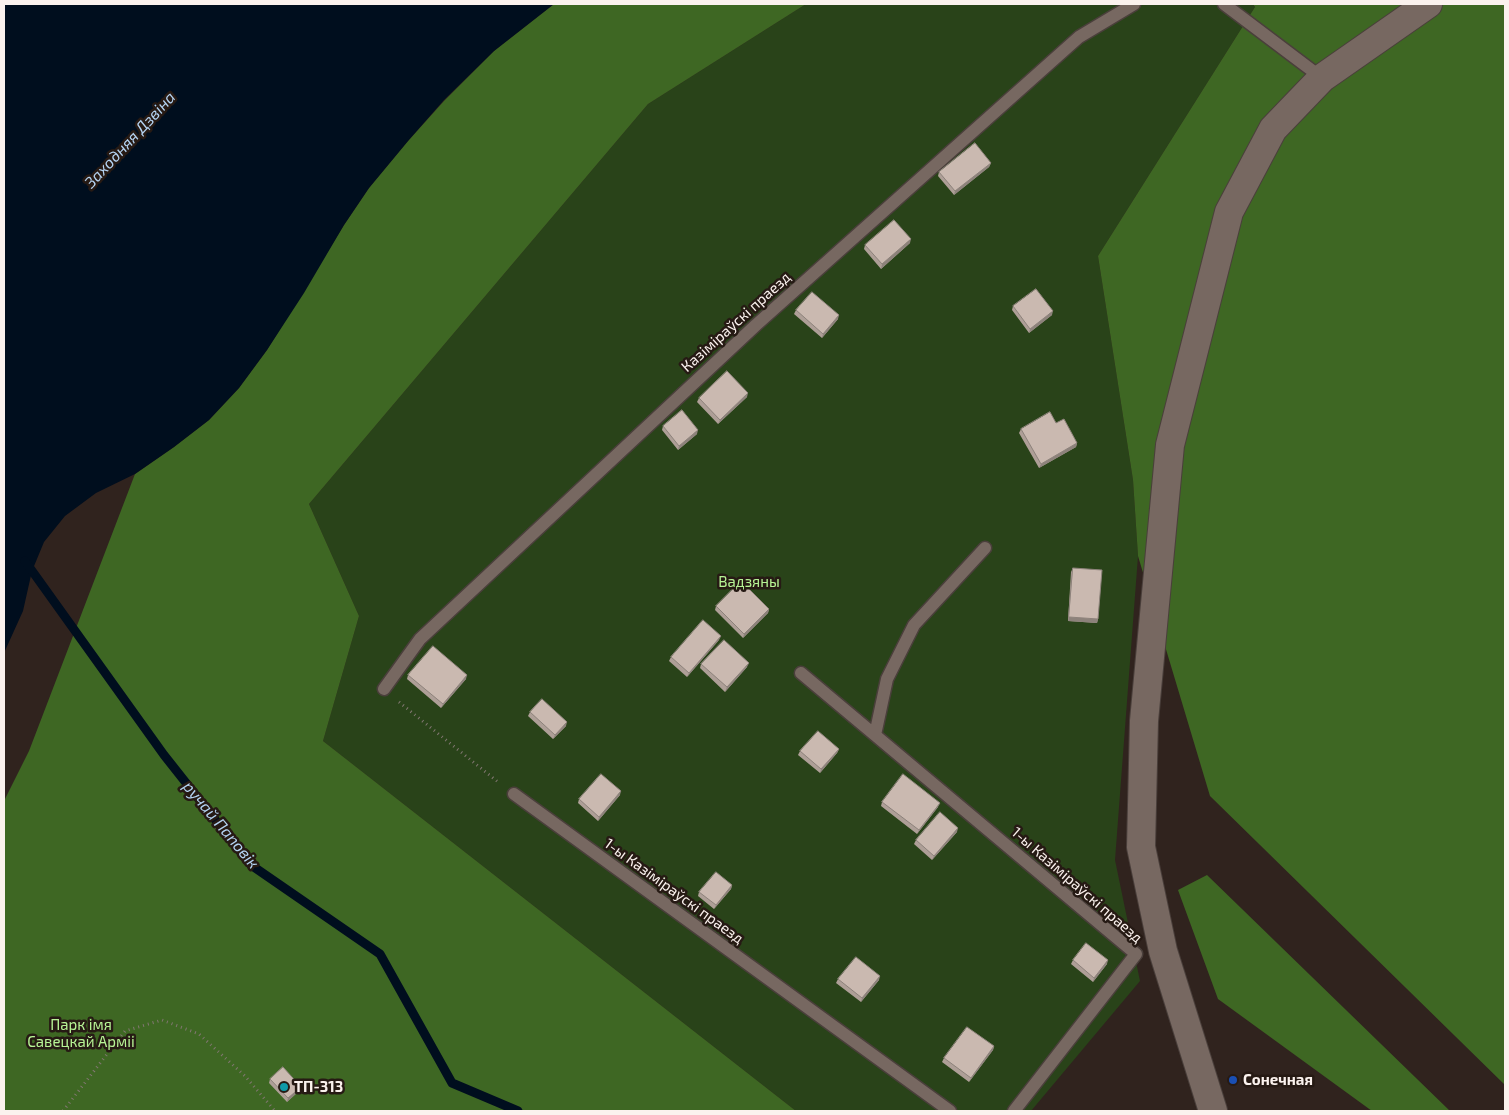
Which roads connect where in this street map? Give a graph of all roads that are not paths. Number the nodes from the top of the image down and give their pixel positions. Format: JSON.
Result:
{"nodes":[{"id":1,"x":1134,"y":4,"type":"edge"},
{"id":2,"x":1224,"y":4,"type":"edge"},
{"id":3,"x":1428,"y":4,"type":"edge"},
{"id":4,"x":1322,"y":78,"type":"junction"},
{"id":5,"x":985,"y":548,"type":"dead end"},
{"id":6,"x":801,"y":673,"type":"dead end"},
{"id":7,"x":384,"y":689,"type":"road end"},
{"id":8,"x":875,"y":735,"type":"junction"},
{"id":9,"x":514,"y":794,"type":"road end"},
{"id":10,"x":1149,"y":953,"type":"junction"},
{"id":11,"x":950,"y":1111,"type":"edge"},
{"id":12,"x":1014,"y":1111,"type":"edge"},
{"id":13,"x":1213,"y":1111,"type":"edge"}],
"edges":[{"from":1,"to":7,"type":"lane","name":"Казіміраўскі праезд"},
{"from":2,"to":4,"type":"lane"},
{"from":3,"to":4,"type":"street"},
{"from":4,"to":10,"type":"street"},
{"from":5,"to":8,"type":"lane"},
{"from":6,"to":8,"type":"lane","name":"1-ы Казіміраўскі праезд"},
{"from":8,"to":10,"type":"lane","name":"1-ы Казіміраўскі праезд"},
{"from":9,"to":11,"type":"lane","name":"1-ы Казіміраўскі праезд"},
{"from":10,"to":12,"type":"lane","name":"1-ы Казіміраўскі праезд"},
{"from":10,"to":13,"type":"street"}]}
